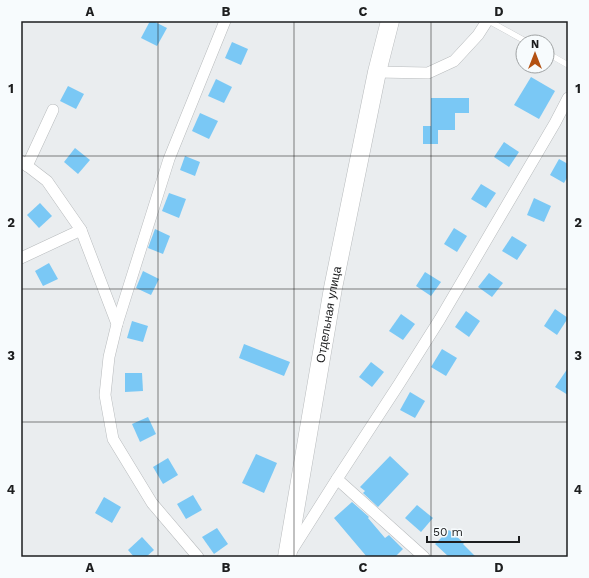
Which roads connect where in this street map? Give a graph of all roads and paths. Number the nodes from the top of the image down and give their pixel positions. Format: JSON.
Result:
{"nodes":[{"id":1,"x":225,"y":21,"type":"edge"},
{"id":2,"x":390,"y":21,"type":"edge"},
{"id":3,"x":488,"y":21,"type":"edge"},
{"id":4,"x":515,"y":36,"type":"edge"},
{"id":5,"x":555,"y":58,"type":"edge"},
{"id":6,"x":568,"y":65,"type":"edge"},
{"id":7,"x":377,"y":72,"type":"junction"},
{"id":8,"x":568,"y":98,"type":"edge"},
{"id":9,"x":52,"y":110,"type":"dead end"},
{"id":10,"x":24,"y":163,"type":"edge"},
{"id":11,"x":81,"y":230,"type":"junction"},
{"id":12,"x":21,"y":258,"type":"edge"},
{"id":13,"x":117,"y":324,"type":"junction"},
{"id":14,"x":337,"y":478,"type":"junction"},
{"id":15,"x":198,"y":557,"type":"edge"},
{"id":16,"x":287,"y":557,"type":"edge"},
{"id":17,"x":424,"y":557,"type":"edge"}],
"edges":[{"from":1,"to":13,"type":"street"},
{"from":2,"to":7,"type":"main road","name":"Отдельная улица"},
{"from":3,"to":4,"type":"lane"},
{"from":3,"to":7,"type":"street"},
{"from":5,"to":6,"type":"lane"},
{"from":7,"to":16,"type":"main road","name":"Отдельная улица"},
{"from":8,"to":14,"type":"street","name":"Отдельная улица"},
{"from":9,"to":10,"type":"street"},
{"from":10,"to":11,"type":"street"},
{"from":11,"to":12,"type":"street"},
{"from":11,"to":13,"type":"street"},
{"from":13,"to":15,"type":"street"},
{"from":14,"to":16,"type":"street","name":"Отдельная улица"},
{"from":14,"to":17,"type":"street"}]}
